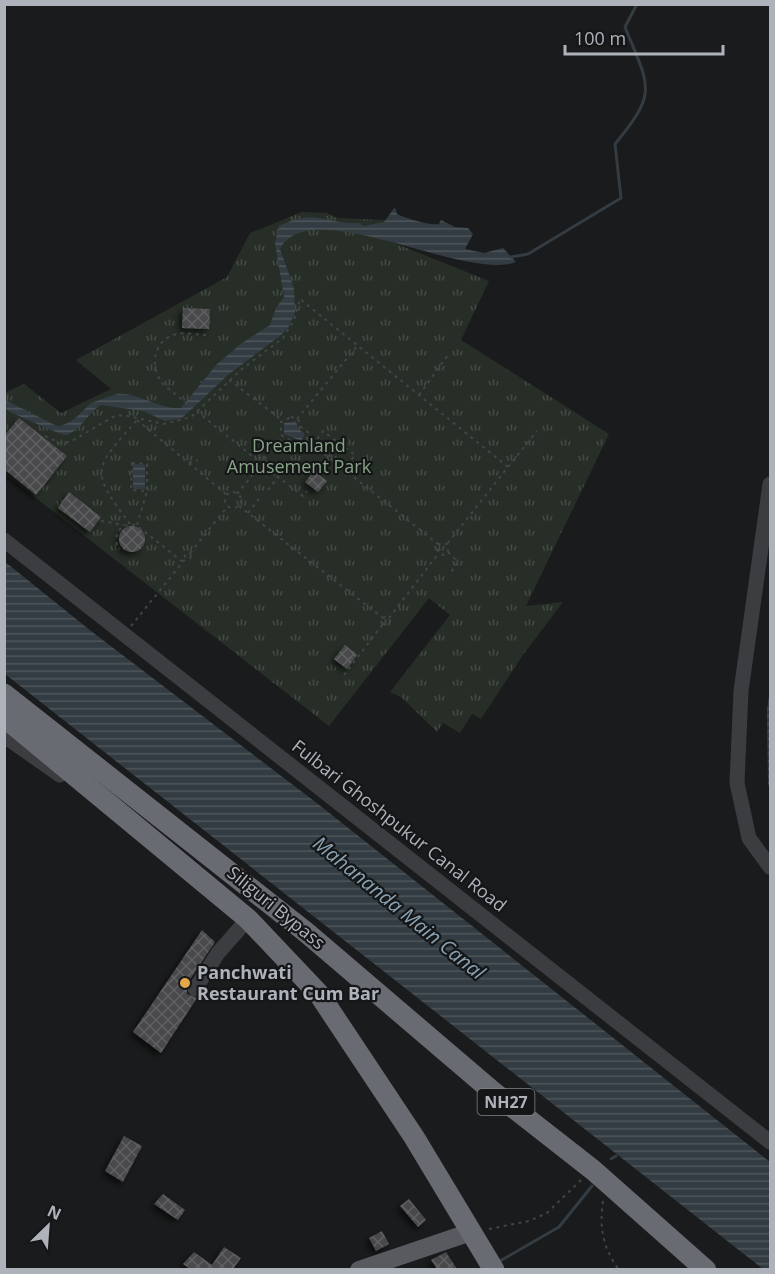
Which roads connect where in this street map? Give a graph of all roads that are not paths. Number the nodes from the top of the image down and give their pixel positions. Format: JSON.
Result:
{"nodes":[{"id":1,"x":771,"y":484,"type":"edge"},
{"id":2,"x":4,"y":540,"type":"edge"},
{"id":3,"x":4,"y":694,"type":"edge"},
{"id":4,"x":4,"y":717,"type":"edge"},
{"id":5,"x":4,"y":736,"type":"edge"},
{"id":6,"x":102,"y":798,"type":"junction"},
{"id":7,"x":771,"y":867,"type":"edge"},
{"id":8,"x":248,"y":919,"type":"junction"},
{"id":9,"x":195,"y":989,"type":"dead end"},
{"id":10,"x":771,"y":1142,"type":"edge"},
{"id":11,"x":475,"y":1239,"type":"junction"},
{"id":12,"x":359,"y":1269,"type":"edge"},
{"id":13,"x":494,"y":1269,"type":"edge"},
{"id":14,"x":706,"y":1269,"type":"edge"}],
"edges":[{"from":1,"to":7,"type":"street"},
{"from":2,"to":10,"type":"street","name":"Fulbari Ghoshpukur Canal Road"},
{"from":3,"to":14,"type":"highway","name":"Siliguri Bypass","number":"NH27"},
{"from":4,"to":6,"type":"highway"},
{"from":5,"to":6,"type":"street"},
{"from":6,"to":8,"type":"highway"},
{"from":8,"to":9,"type":"street"},
{"from":8,"to":11,"type":"highway"},
{"from":11,"to":12,"type":"main road"},
{"from":11,"to":13,"type":"highway"}]}
